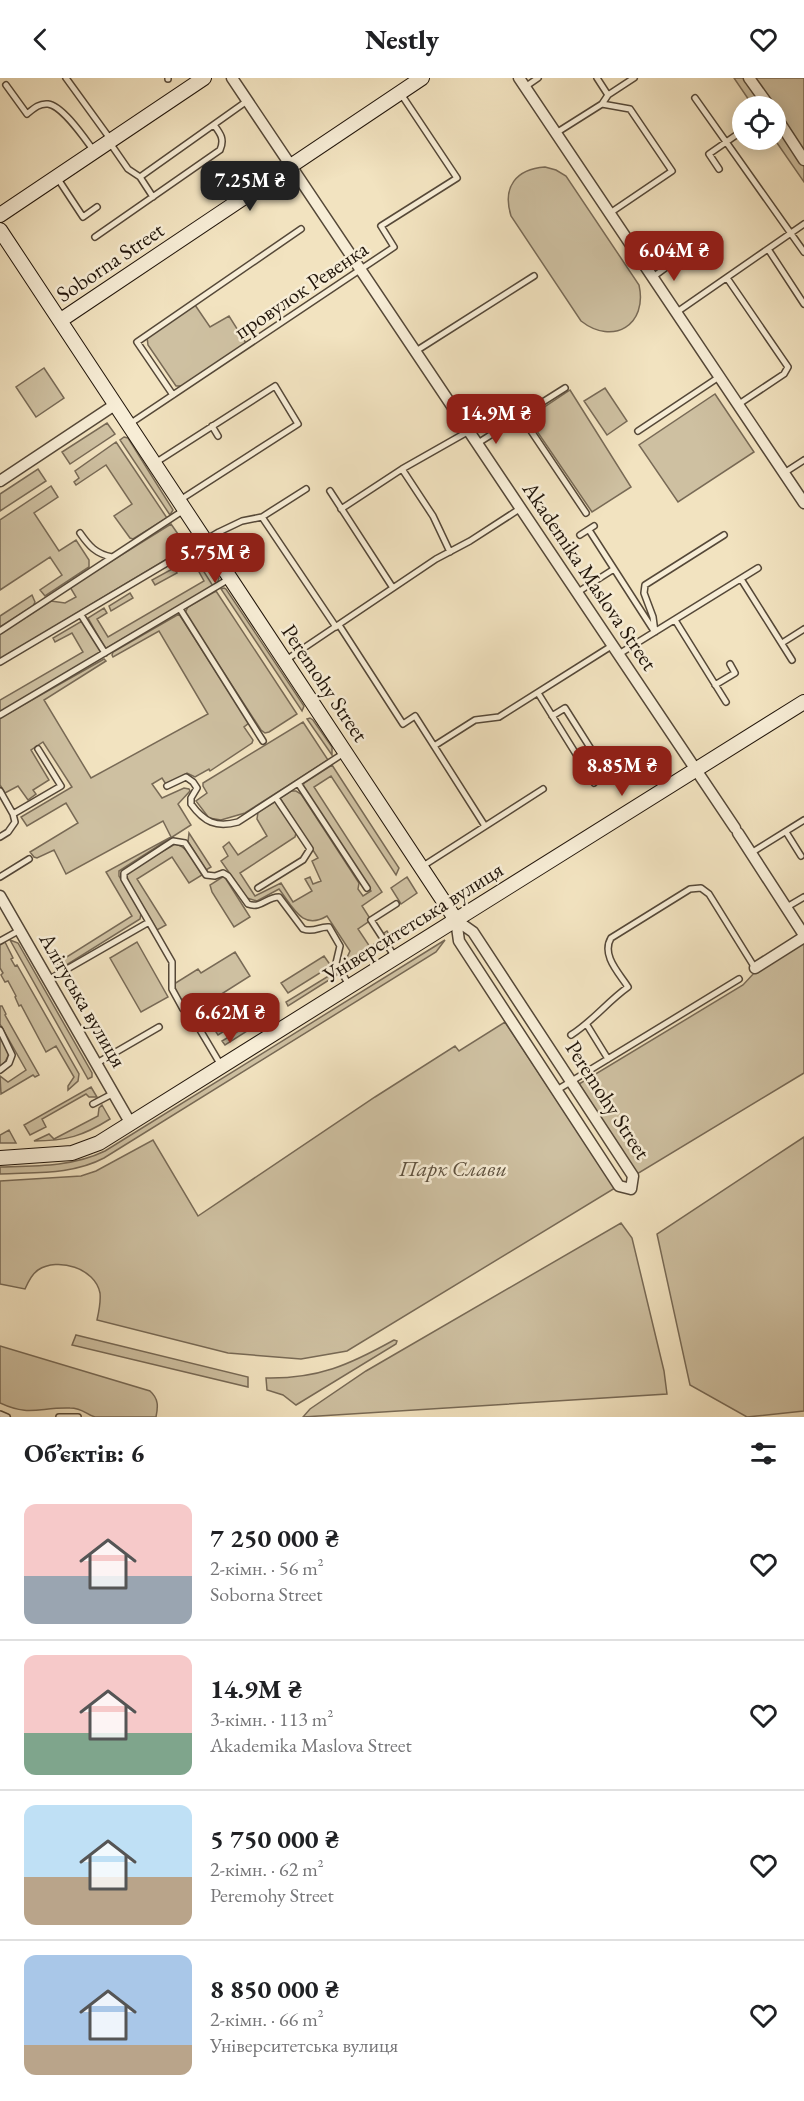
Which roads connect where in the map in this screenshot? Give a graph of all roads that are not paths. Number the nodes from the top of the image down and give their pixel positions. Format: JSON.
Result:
{"nodes":[{"id":1,"x":66,"y":78,"type":"edge"},
{"id":2,"x":204,"y":78,"type":"edge"},
{"id":3,"x":232,"y":78,"type":"edge"},
{"id":4,"x":538,"y":78,"type":"edge"},
{"id":5,"x":597,"y":78,"type":"edge"},
{"id":6,"x":634,"y":78,"type":"edge"},
{"id":7,"x":749,"y":78,"type":"edge"},
{"id":8,"x":417,"y":79,"type":"edge"},
{"id":9,"x":522,"y":82,"type":"edge"},
{"id":10,"x":6,"y":84,"type":"dead end"},
{"id":11,"x":400,"y":93,"type":"junction"},
{"id":12,"x":608,"y":95,"type":"junction"},
{"id":13,"x":762,"y":96,"type":"edge"},
{"id":14,"x":695,"y":98,"type":"dead end"},
{"id":15,"x":247,"y":101,"type":"junction"},
{"id":16,"x":602,"y":104,"type":"junction"},
{"id":17,"x":214,"y":125,"type":"junction"},
{"id":18,"x":786,"y":132,"type":"edge"},
{"id":19,"x":556,"y":133,"type":"junction"},
{"id":20,"x":732,"y":138,"type":"edge"},
{"id":21,"x":111,"y":142,"type":"junction"},
{"id":22,"x":726,"y":142,"type":"junction"},
{"id":23,"x":95,"y":152,"type":"junction"},
{"id":24,"x":804,"y":160,"type":"edge"},
{"id":25,"x":291,"y":166,"type":"junction"},
{"id":26,"x":719,"y":169,"type":"dead end"},
{"id":27,"x":57,"y":177,"type":"junction"},
{"id":28,"x":140,"y":177,"type":"junction"},
{"id":29,"x":153,"y":197,"type":"junction"},
{"id":30,"x":97,"y":207,"type":"dead end"},
{"id":31,"x":610,"y":213,"type":"junction"},
{"id":32,"x":0,"y":215,"type":"edge"},
{"id":33,"x":804,"y":224,"type":"edge"},
{"id":34,"x":301,"y":229,"type":"dead end"},
{"id":35,"x":0,"y":230,"type":"edge"},
{"id":36,"x":791,"y":233,"type":"junction"},
{"id":37,"x":95,"y":237,"type":"dead end"},
{"id":38,"x":702,"y":241,"type":"dead end"},
{"id":39,"x":768,"y":249,"type":"junction"},
{"id":40,"x":804,"y":252,"type":"edge"},
{"id":41,"x":361,"y":270,"type":"junction"},
{"id":42,"x":534,"y":276,"type":"dead end"},
{"id":43,"x":653,"y":277,"type":"junction"},
{"id":44,"x":727,"y":278,"type":"junction"},
{"id":45,"x":804,"y":304,"type":"edge"},
{"id":46,"x":677,"y":312,"type":"junction"},
{"id":47,"x":61,"y":320,"type":"junction"},
{"id":48,"x":416,"y":351,"type":"junction"},
{"id":49,"x":720,"y":377,"type":"junction"},
{"id":50,"x":565,"y":388,"type":"dead end"},
{"id":51,"x":173,"y":395,"type":"junction"},
{"id":52,"x":116,"y":404,"type":"junction"},
{"id":53,"x":739,"y":404,"type":"junction"},
{"id":54,"x":521,"y":416,"type":"junction"},
{"id":55,"x":129,"y":424,"type":"junction"},
{"id":56,"x":212,"y":426,"type":"junction"},
{"id":57,"x":469,"y":431,"type":"junction"},
{"id":58,"x":638,"y":431,"type":"dead end"},
{"id":59,"x":218,"y":436,"type":"dead end"},
{"id":60,"x":478,"y":443,"type":"junction"},
{"id":61,"x":804,"y":460,"type":"edge"},
{"id":62,"x":154,"y":463,"type":"junction"},
{"id":63,"x":402,"y":469,"type":"junction"},
{"id":64,"x":784,"y":473,"type":"junction"},
{"id":65,"x":0,"y":482,"type":"edge"},
{"id":66,"x":306,"y":489,"type":"dead end"},
{"id":67,"x":330,"y":491,"type":"dead end"},
{"id":68,"x":804,"y":503,"type":"edge"},
{"id":69,"x":182,"y":505,"type":"junction"},
{"id":70,"x":521,"y":508,"type":"junction"},
{"id":71,"x":341,"y":509,"type":"junction"},
{"id":72,"x":586,"y":513,"type":"dead end"},
{"id":73,"x":262,"y":517,"type":"junction"},
{"id":74,"x":80,"y":533,"type":"dead end"},
{"id":75,"x":580,"y":535,"type":"dead end"},
{"id":76,"x":724,"y":535,"type":"dead end"},
{"id":77,"x":204,"y":541,"type":"junction"},
{"id":78,"x":450,"y":552,"type":"junction"},
{"id":79,"x":112,"y":557,"type":"junction"},
{"id":80,"x":758,"y":568,"type":"dead end"},
{"id":81,"x":614,"y":569,"type":"junction"},
{"id":82,"x":230,"y":579,"type":"junction"},
{"id":83,"x":741,"y":579,"type":"junction"},
{"id":84,"x":393,"y":588,"type":"junction"},
{"id":85,"x":578,"y":592,"type":"junction"},
{"id":86,"x":180,"y":609,"type":"junction"},
{"id":87,"x":81,"y":615,"type":"junction"},
{"id":88,"x":675,"y":620,"type":"junction"},
{"id":89,"x":338,"y":626,"type":"junction"},
{"id":90,"x":804,"y":629,"type":"edge"},
{"id":91,"x":0,"y":631,"type":"edge"},
{"id":92,"x":655,"y":632,"type":"junction"},
{"id":93,"x":782,"y":644,"type":"junction"},
{"id":94,"x":616,"y":649,"type":"junction"},
{"id":95,"x":105,"y":653,"type":"junction"},
{"id":96,"x":792,"y":660,"type":"dead end"},
{"id":97,"x":285,"y":661,"type":"junction"},
{"id":98,"x":0,"y":662,"type":"edge"},
{"id":99,"x":730,"y":663,"type":"dead end"},
{"id":100,"x":715,"y":685,"type":"junction"},
{"id":101,"x":538,"y":693,"type":"junction"},
{"id":102,"x":726,"y":702,"type":"dead end"},
{"id":103,"x":804,"y":702,"type":"edge"},
{"id":104,"x":0,"y":715,"type":"edge"},
{"id":105,"x":552,"y":716,"type":"junction"},
{"id":106,"x":584,"y":738,"type":"junction"},
{"id":107,"x":263,"y":741,"type":"dead end"},
{"id":108,"x":434,"y":746,"type":"junction"},
{"id":109,"x":571,"y":746,"type":"junction"},
{"id":110,"x":39,"y":749,"type":"dead end"},
{"id":111,"x":346,"y":752,"type":"junction"},
{"id":112,"x":603,"y":768,"type":"dead end"},
{"id":113,"x":697,"y":769,"type":"junction"},
{"id":114,"x":298,"y":783,"type":"junction"},
{"id":115,"x":594,"y":783,"type":"dead end"},
{"id":116,"x":167,"y":786,"type":"dead end"},
{"id":117,"x":543,"y":789,"type":"dead end"},
{"id":118,"x":0,"y":791,"type":"edge"},
{"id":119,"x":276,"y":798,"type":"junction"},
{"id":120,"x":14,"y":814,"type":"junction"},
{"id":121,"x":804,"y":820,"type":"edge"},
{"id":122,"x":485,"y":826,"type":"junction"},
{"id":123,"x":786,"y":831,"type":"junction"},
{"id":124,"x":0,"y":837,"type":"edge"},
{"id":125,"x":751,"y":853,"type":"junction"},
{"id":126,"x":801,"y":856,"type":"dead end"},
{"id":127,"x":29,"y":859,"type":"dead end"},
{"id":128,"x":421,"y":867,"type":"junction"},
{"id":129,"x":0,"y":877,"type":"edge"},
{"id":130,"x":258,"y":888,"type":"dead end"},
{"id":131,"x":367,"y":888,"type":"dead end"},
{"id":132,"x":0,"y":896,"type":"edge"},
{"id":133,"x":804,"y":897,"type":"edge"},
{"id":134,"x":396,"y":904,"type":"dead end"},
{"id":135,"x":787,"y":907,"type":"junction"},
{"id":136,"x":456,"y":920,"type":"junction"},
{"id":137,"x":148,"y":922,"type":"junction"},
{"id":138,"x":20,"y":930,"type":"junction"},
{"id":139,"x":804,"y":936,"type":"edge"},
{"id":140,"x":0,"y":941,"type":"edge"},
{"id":141,"x":396,"y":958,"type":"junction"},
{"id":142,"x":755,"y":968,"type":"joint"},
{"id":143,"x":739,"y":979,"type":"dead end"},
{"id":144,"x":48,"y":980,"type":"junction"},
{"id":145,"x":350,"y":987,"type":"junction"},
{"id":146,"x":513,"y":992,"type":"junction"},
{"id":147,"x":499,"y":1001,"type":"junction"},
{"id":148,"x":587,"y":1025,"type":"junction"},
{"id":149,"x":159,"y":1027,"type":"dead end"},
{"id":150,"x":0,"y":1030,"type":"edge"},
{"id":151,"x":571,"y":1035,"type":"dead end"},
{"id":152,"x":608,"y":1059,"type":"junction"},
{"id":153,"x":97,"y":1063,"type":"junction"},
{"id":154,"x":222,"y":1067,"type":"junction"},
{"id":155,"x":0,"y":1070,"type":"edge"},
{"id":156,"x":571,"y":1082,"type":"junction"},
{"id":157,"x":557,"y":1090,"type":"junction"},
{"id":158,"x":114,"y":1093,"type":"junction"},
{"id":159,"x":93,"y":1104,"type":"dead end"},
{"id":160,"x":586,"y":1104,"type":"junction"},
{"id":161,"x":572,"y":1114,"type":"junction"},
{"id":162,"x":131,"y":1124,"type":"junction"},
{"id":163,"x":0,"y":1158,"type":"edge"},
{"id":164,"x":0,"y":1414,"type":"edge"},
{"id":165,"x":8,"y":1417,"type":"edge"},
{"id":166,"x":59,"y":1417,"type":"edge"},
{"id":167,"x":78,"y":1417,"type":"edge"}],
"edges":[{"from":1,"to":21,"type":"lane"},
{"from":2,"to":21,"type":"main road"},
{"from":3,"to":15,"type":"street","name":"Akademika Maslova Street"},
{"from":4,"to":9,"type":"lane"},
{"from":5,"to":12,"type":"lane"},
{"from":6,"to":12,"type":"lane"},
{"from":7,"to":13,"type":"street"},
{"from":8,"to":11,"type":"main road","name":"Soborna Street"},
{"from":9,"to":19,"type":"street"},
{"from":10,"to":23,"type":"lane"},
{"from":11,"to":25,"type":"main road","name":"Soborna Street"},
{"from":11,"to":41,"type":"lane","name":"провулок Ревенка"},
{"from":12,"to":16,"type":"lane"},
{"from":14,"to":22,"type":"lane"},
{"from":15,"to":17,"type":"lane"},
{"from":15,"to":25,"type":"street","name":"Akademika Maslova Street"},
{"from":16,"to":19,"type":"lane"},
{"from":16,"to":31,"type":"lane"},
{"from":17,"to":28,"type":"lane"},
{"from":17,"to":29,"type":"lane"},
{"from":18,"to":24,"type":"street"},
{"from":19,"to":31,"type":"street"},
{"from":20,"to":22,"type":"lane"},
{"from":21,"to":23,"type":"main road"},
{"from":21,"to":28,"type":"lane"},
{"from":22,"to":26,"type":"lane"},
{"from":22,"to":36,"type":"lane"},
{"from":23,"to":27,"type":"main road"},
{"from":25,"to":41,"type":"street","name":"Akademika Maslova Street"},
{"from":25,"to":47,"type":"main road","name":"Soborna Street"},
{"from":27,"to":30,"type":"lane"},
{"from":27,"to":32,"type":"main road"},
{"from":28,"to":29,"type":"lane"},
{"from":29,"to":37,"type":"lane"},
{"from":31,"to":43,"type":"street"},
{"from":33,"to":36,"type":"lane"},
{"from":34,"to":51,"type":"lane"},
{"from":35,"to":47,"type":"main road","name":"Peremohy Street"},
{"from":36,"to":39,"type":"lane"},
{"from":36,"to":40,"type":"lane"},
{"from":38,"to":43,"type":"lane"},
{"from":39,"to":44,"type":"lane"},
{"from":39,"to":45,"type":"lane"},
{"from":41,"to":48,"type":"street","name":"Akademika Maslova Street"},
{"from":41,"to":51,"type":"lane","name":"провулок Ревенка"},
{"from":42,"to":48,"type":"lane"},
{"from":43,"to":46,"type":"street"},
{"from":44,"to":46,"type":"lane"},
{"from":44,"to":53,"type":"lane"},
{"from":46,"to":49,"type":"street"},
{"from":47,"to":52,"type":"main road","name":"Peremohy Street"},
{"from":48,"to":57,"type":"street","name":"Akademika Maslova Street"},
{"from":49,"to":53,"type":"street"},
{"from":49,"to":58,"type":"lane"},
{"from":50,"to":54,"type":"lane"},
{"from":51,"to":55,"type":"lane","name":"провулок Ревенка"},
{"from":52,"to":55,"type":"main road","name":"Peremohy Street"},
{"from":52,"to":65,"type":"street"},
{"from":53,"to":64,"type":"street"},
{"from":54,"to":60,"type":"lane"},
{"from":54,"to":72,"type":"lane"},
{"from":55,"to":62,"type":"main road","name":"Peremohy Street"},
{"from":56,"to":59,"type":"lane"},
{"from":56,"to":62,"type":"lane"},
{"from":56,"to":69,"type":"lane"},
{"from":57,"to":60,"type":"street","name":"Akademika Maslova Street"},
{"from":57,"to":63,"type":"lane"},
{"from":60,"to":70,"type":"street","name":"Akademika Maslova Street"},
{"from":61,"to":64,"type":"lane"},
{"from":62,"to":69,"type":"main road","name":"Peremohy Street"},
{"from":63,"to":71,"type":"lane"},
{"from":63,"to":78,"type":"lane"},
{"from":64,"to":68,"type":"street"},
{"from":66,"to":73,"type":"lane"},
{"from":67,"to":71,"type":"lane"},
{"from":69,"to":77,"type":"main road","name":"Peremohy Street"},
{"from":69,"to":79,"type":"lane"},
{"from":70,"to":78,"type":"lane"},
{"from":70,"to":85,"type":"street","name":"Akademika Maslova Street"},
{"from":71,"to":84,"type":"lane"},
{"from":73,"to":77,"type":"lane"},
{"from":73,"to":89,"type":"lane"},
{"from":74,"to":79,"type":"lane"},
{"from":75,"to":81,"type":"lane"},
{"from":76,"to":92,"type":"lane"},
{"from":77,"to":82,"type":"main road","name":"Peremohy Street"},
{"from":77,"to":87,"type":"lane"},
{"from":78,"to":84,"type":"lane"},
{"from":79,"to":91,"type":"lane"},
{"from":80,"to":83,"type":"lane"},
{"from":81,"to":85,"type":"lane"},
{"from":81,"to":92,"type":"lane"},
{"from":82,"to":86,"type":"lane"},
{"from":82,"to":97,"type":"main road","name":"Peremohy Street"},
{"from":83,"to":88,"type":"lane"},
{"from":83,"to":93,"type":"lane"},
{"from":84,"to":89,"type":"lane"},
{"from":85,"to":94,"type":"street","name":"Akademika Maslova Street"},
{"from":86,"to":95,"type":"lane"},
{"from":86,"to":107,"type":"lane"},
{"from":87,"to":95,"type":"lane"},
{"from":87,"to":98,"type":"lane"},
{"from":88,"to":92,"type":"lane"},
{"from":88,"to":100,"type":"lane"},
{"from":89,"to":97,"type":"lane"},
{"from":89,"to":108,"type":"lane"},
{"from":90,"to":93,"type":"lane"},
{"from":92,"to":94,"type":"lane"},
{"from":93,"to":96,"type":"lane"},
{"from":94,"to":101,"type":"lane"},
{"from":94,"to":113,"type":"street","name":"Akademika Maslova Street"},
{"from":95,"to":104,"type":"lane"},
{"from":97,"to":111,"type":"main road","name":"Peremohy Street"},
{"from":99,"to":100,"type":"lane"},
{"from":100,"to":102,"type":"lane"},
{"from":101,"to":105,"type":"lane"},
{"from":101,"to":108,"type":"lane"},
{"from":103,"to":113,"type":"main road","name":"Університетська вулиця"},
{"from":105,"to":106,"type":"lane"},
{"from":105,"to":109,"type":"lane"},
{"from":106,"to":109,"type":"lane"},
{"from":106,"to":112,"type":"lane"},
{"from":108,"to":122,"type":"lane"},
{"from":109,"to":115,"type":"lane"},
{"from":110,"to":120,"type":"lane"},
{"from":111,"to":114,"type":"lane"},
{"from":111,"to":128,"type":"main road","name":"Peremohy Street"},
{"from":113,"to":125,"type":"street","name":"Akademika Maslova Street"},
{"from":113,"to":136,"type":"main road","name":"Університетська вулиця"},
{"from":114,"to":119,"type":"lane"},
{"from":114,"to":131,"type":"lane"},
{"from":116,"to":119,"type":"lane"},
{"from":117,"to":122,"type":"lane"},
{"from":118,"to":120,"type":"lane"},
{"from":119,"to":130,"type":"lane"},
{"from":120,"to":124,"type":"lane"},
{"from":121,"to":123,"type":"lane"},
{"from":122,"to":128,"type":"lane"},
{"from":123,"to":125,"type":"lane"},
{"from":123,"to":126,"type":"lane"},
{"from":125,"to":135,"type":"street","name":"Akademika Maslova Street"},
{"from":127,"to":129,"type":"lane"},
{"from":128,"to":136,"type":"main road","name":"Peremohy Street"},
{"from":132,"to":138,"type":"street","name":"Алітуська вулиця"},
{"from":133,"to":135,"type":"lane"},
{"from":134,"to":141,"type":"lane"},
{"from":135,"to":139,"type":"street","name":"Akademika Maslova Street"},
{"from":136,"to":141,"type":"main road","name":"Університетська вулиця"},
{"from":136,"to":146,"type":"street","name":"Peremohy Street"},
{"from":136,"to":147,"type":"street","name":"Peremohy Street"},
{"from":137,"to":144,"type":"lane"},
{"from":137,"to":145,"type":"lane"},
{"from":137,"to":154,"type":"lane"},
{"from":138,"to":140,"type":"lane"},
{"from":138,"to":144,"type":"street","name":"Алітуська вулиця"},
{"from":139,"to":142,"type":"street"},
{"from":141,"to":145,"type":"main road","name":"Університетська вулиця"},
{"from":142,"to":148,"type":"lane"},
{"from":143,"to":152,"type":"lane"},
{"from":144,"to":153,"type":"street","name":"Алітуська вулиця"},
{"from":145,"to":154,"type":"main road","name":"Університетська вулиця"},
{"from":146,"to":147,"type":"street"},
{"from":146,"to":156,"type":"street","name":"Peremohy Street"},
{"from":147,"to":157,"type":"street","name":"Peremohy Street"},
{"from":148,"to":151,"type":"lane"},
{"from":148,"to":152,"type":"lane"},
{"from":149,"to":153,"type":"lane"},
{"from":150,"to":155,"type":"lane"},
{"from":152,"to":156,"type":"lane"},
{"from":153,"to":158,"type":"street","name":"Алітуська вулиця"},
{"from":154,"to":162,"type":"main road","name":"Університетська вулиця"},
{"from":156,"to":157,"type":"lane"},
{"from":156,"to":160,"type":"street","name":"Peremohy Street"},
{"from":157,"to":161,"type":"street","name":"Peremohy Street"},
{"from":158,"to":159,"type":"lane"},
{"from":158,"to":162,"type":"street","name":"Алітуська вулиця"},
{"from":160,"to":161,"type":"street"},
{"from":160,"to":161,"type":"street","name":"Peremohy Street"},
{"from":162,"to":163,"type":"main road","name":"Університетська вулиця"},
{"from":164,"to":165,"type":"lane"},
{"from":166,"to":167,"type":"lane"}]}
